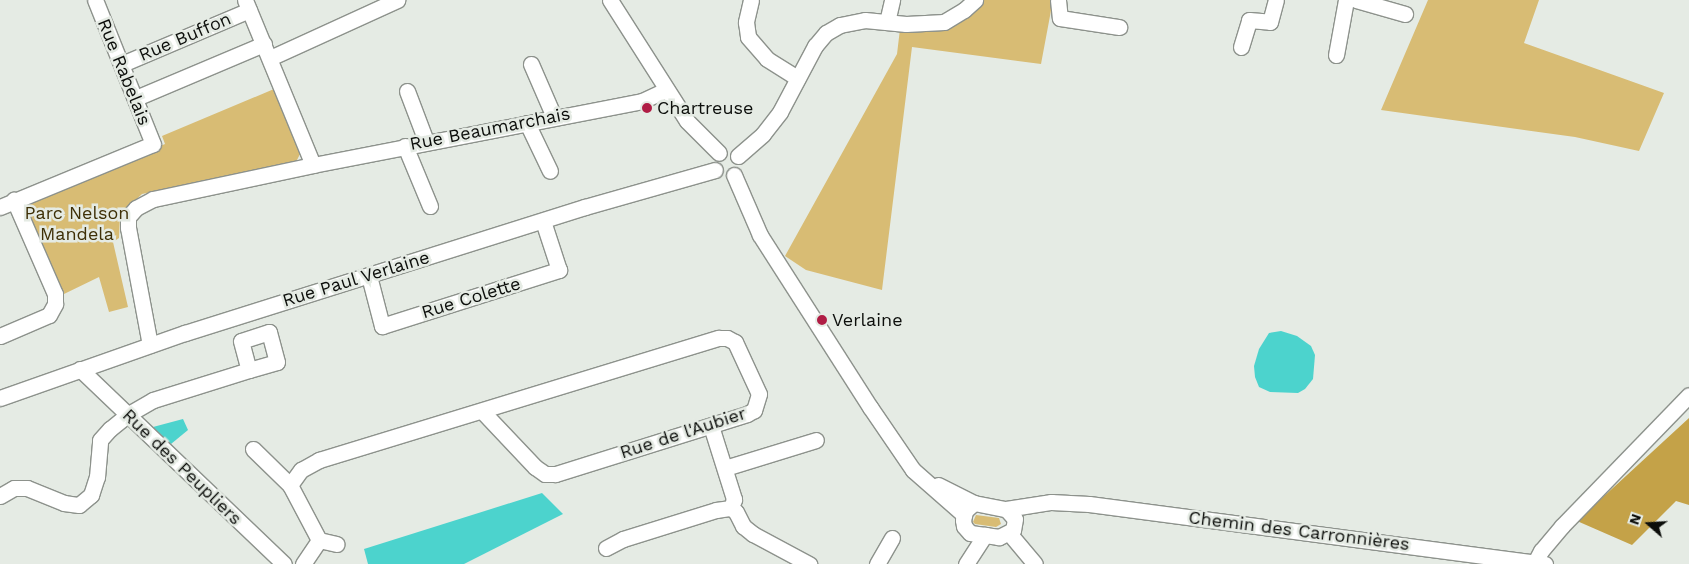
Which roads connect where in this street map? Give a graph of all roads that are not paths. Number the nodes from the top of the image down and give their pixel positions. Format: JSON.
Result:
{"nodes":[{"id":1,"x":95,"y":0,"type":"edge"},
{"id":2,"x":397,"y":0,"type":"edge"},
{"id":3,"x":610,"y":0,"type":"edge"},
{"id":4,"x":751,"y":0,"type":"edge"},
{"id":5,"x":892,"y":0,"type":"edge"},
{"id":6,"x":975,"y":0,"type":"edge"},
{"id":7,"x":1058,"y":0,"type":"edge"},
{"id":8,"x":1276,"y":0,"type":"edge"},
{"id":9,"x":1346,"y":0,"type":"edge"},
{"id":10,"x":1356,"y":0,"type":"edge"},
{"id":11,"x":247,"y":5,"type":"edge"},
{"id":12,"x":1405,"y":14,"type":"dead end"},
{"id":13,"x":887,"y":22,"type":"junction"},
{"id":14,"x":1119,"y":27,"type":"dead end"},
{"id":15,"x":264,"y":44,"type":"junction"},
{"id":16,"x":1241,"y":47,"type":"dead end"},
{"id":17,"x":1336,"y":55,"type":"dead end"},
{"id":18,"x":270,"y":58,"type":"junction"},
{"id":19,"x":122,"y":64,"type":"junction"},
{"id":20,"x":531,"y":64,"type":"dead end"},
{"id":21,"x":798,"y":78,"type":"junction"},
{"id":22,"x":666,"y":90,"type":"junction"},
{"id":23,"x":407,"y":91,"type":"dead end"},
{"id":24,"x":136,"y":98,"type":"junction"},
{"id":25,"x":554,"y":117,"type":"junction"},
{"id":26,"x":527,"y":123,"type":"junction"},
{"id":27,"x":426,"y":141,"type":"junction"},
{"id":28,"x":405,"y":146,"type":"junction"},
{"id":29,"x":719,"y":154,"type":"junction"},
{"id":30,"x":738,"y":156,"type":"junction"},
{"id":31,"x":313,"y":165,"type":"junction"},
{"id":32,"x":715,"y":170,"type":"junction"},
{"id":33,"x":550,"y":171,"type":"dead end"},
{"id":34,"x":734,"y":175,"type":"junction"},
{"id":35,"x":14,"y":200,"type":"junction"},
{"id":36,"x":430,"y":206,"type":"dead end"},
{"id":37,"x":0,"y":207,"type":"edge"},
{"id":38,"x":544,"y":220,"type":"junction"},
{"id":39,"x":369,"y":276,"type":"junction"},
{"id":40,"x":0,"y":336,"type":"edge"},
{"id":41,"x":150,"y":345,"type":"junction"},
{"id":42,"x":80,"y":369,"type":"junction"},
{"id":43,"x":248,"y":370,"type":"dead end"},
{"id":44,"x":1689,"y":396,"type":"edge"},
{"id":45,"x":0,"y":398,"type":"edge"},
{"id":46,"x":482,"y":411,"type":"junction"},
{"id":47,"x":127,"y":414,"type":"junction"},
{"id":48,"x":711,"y":426,"type":"junction"},
{"id":49,"x":816,"y":440,"type":"dead end"},
{"id":50,"x":253,"y":449,"type":"dead end"},
{"id":51,"x":724,"y":468,"type":"junction"},
{"id":52,"x":290,"y":485,"type":"junction"},
{"id":53,"x":0,"y":496,"type":"edge"},
{"id":54,"x":731,"y":508,"type":"junction"},
{"id":55,"x":969,"y":509,"type":"junction"},
{"id":56,"x":1002,"y":526,"type":"junction"},
{"id":57,"x":970,"y":533,"type":"junction"},
{"id":58,"x":892,"y":538,"type":"dead end"},
{"id":59,"x":319,"y":540,"type":"junction"},
{"id":60,"x":337,"y":544,"type":"dead end"},
{"id":61,"x":606,"y":548,"type":"dead end"},
{"id":62,"x":1538,"y":563,"type":"edge"},
{"id":63,"x":284,"y":564,"type":"edge"},
{"id":64,"x":303,"y":564,"type":"edge"},
{"id":65,"x":809,"y":564,"type":"edge"},
{"id":66,"x":877,"y":564,"type":"edge"},
{"id":67,"x":961,"y":564,"type":"edge"},
{"id":68,"x":966,"y":564,"type":"edge"},
{"id":69,"x":1026,"y":564,"type":"edge"},
{"id":70,"x":1035,"y":564,"type":"edge"}],
"edges":[{"from":1,"to":19,"type":"street","name":"Rue Rabelais"},
{"from":2,"to":18,"type":"street"},
{"from":3,"to":22,"type":"street"},
{"from":4,"to":21,"type":"street"},
{"from":5,"to":13,"type":"street"},
{"from":6,"to":13,"type":"street"},
{"from":7,"to":14,"type":"street"},
{"from":8,"to":16,"type":"street"},
{"from":9,"to":17,"type":"street"},
{"from":10,"to":12,"type":"street"},
{"from":11,"to":15,"type":"street"},
{"from":11,"to":19,"type":"street","name":"Rue Buffon"},
{"from":13,"to":21,"type":"street"},
{"from":15,"to":18,"type":"street"},
{"from":15,"to":24,"type":"street"},
{"from":18,"to":31,"type":"street"},
{"from":19,"to":24,"type":"street","name":"Rue Rabelais"},
{"from":20,"to":25,"type":"street"},
{"from":21,"to":30,"type":"street"},
{"from":22,"to":25,"type":"street","name":"Rue Beaumarchais"},
{"from":22,"to":29,"type":"street"},
{"from":23,"to":27,"type":"street"},
{"from":24,"to":35,"type":"street","name":"Rue Rabelais"},
{"from":25,"to":26,"type":"street","name":"Rue Beaumarchais"},
{"from":26,"to":27,"type":"street","name":"Rue Beaumarchais"},
{"from":26,"to":33,"type":"street"},
{"from":27,"to":28,"type":"street","name":"Rue Beaumarchais"},
{"from":28,"to":31,"type":"street","name":"Rue Beaumarchais"},
{"from":28,"to":36,"type":"street"},
{"from":29,"to":30,"type":"street"},
{"from":29,"to":32,"type":"street"},
{"from":30,"to":34,"type":"street"},
{"from":31,"to":41,"type":"street","name":"Rue Beaumarchais"},
{"from":32,"to":34,"type":"street"},
{"from":32,"to":38,"type":"street","name":"Rue Paul Verlaine"},
{"from":34,"to":55,"type":"street"},
{"from":35,"to":37,"type":"street"},
{"from":35,"to":40,"type":"street"},
{"from":38,"to":39,"type":"street","name":"Rue Paul Verlaine"},
{"from":38,"to":39,"type":"street","name":"Rue Colette"},
{"from":39,"to":41,"type":"street","name":"Rue Paul Verlaine"},
{"from":41,"to":42,"type":"street","name":"Rue Paul Verlaine"},
{"from":42,"to":45,"type":"street","name":"Rue Paul Verlaine"},
{"from":42,"to":47,"type":"street","name":"Rue des Peupliers"},
{"from":43,"to":47,"type":"street"},
{"from":44,"to":62,"type":"street"},
{"from":46,"to":48,"type":"street","name":"Rue de l'Aubier"},
{"from":46,"to":48,"type":"street","name":"Rue de l'Aubier"},
{"from":46,"to":52,"type":"street","name":"Rue de l'Aubier"},
{"from":47,"to":53,"type":"street"},
{"from":47,"to":63,"type":"street","name":"Rue des Peupliers"},
{"from":48,"to":51,"type":"street"},
{"from":49,"to":51,"type":"street"},
{"from":50,"to":52,"type":"street"},
{"from":51,"to":54,"type":"street"},
{"from":52,"to":59,"type":"street"},
{"from":54,"to":61,"type":"street"},
{"from":54,"to":65,"type":"street"},
{"from":55,"to":56,"type":"street"},
{"from":55,"to":57,"type":"street"},
{"from":56,"to":57,"type":"street"},
{"from":56,"to":62,"type":"street","name":"Chemin des Carronnières"},
{"from":56,"to":68,"type":"street"},
{"from":56,"to":69,"type":"street"},
{"from":56,"to":70,"type":"street"},
{"from":57,"to":67,"type":"street"},
{"from":58,"to":66,"type":"street"},
{"from":59,"to":60,"type":"street"},
{"from":59,"to":64,"type":"street"}]}
